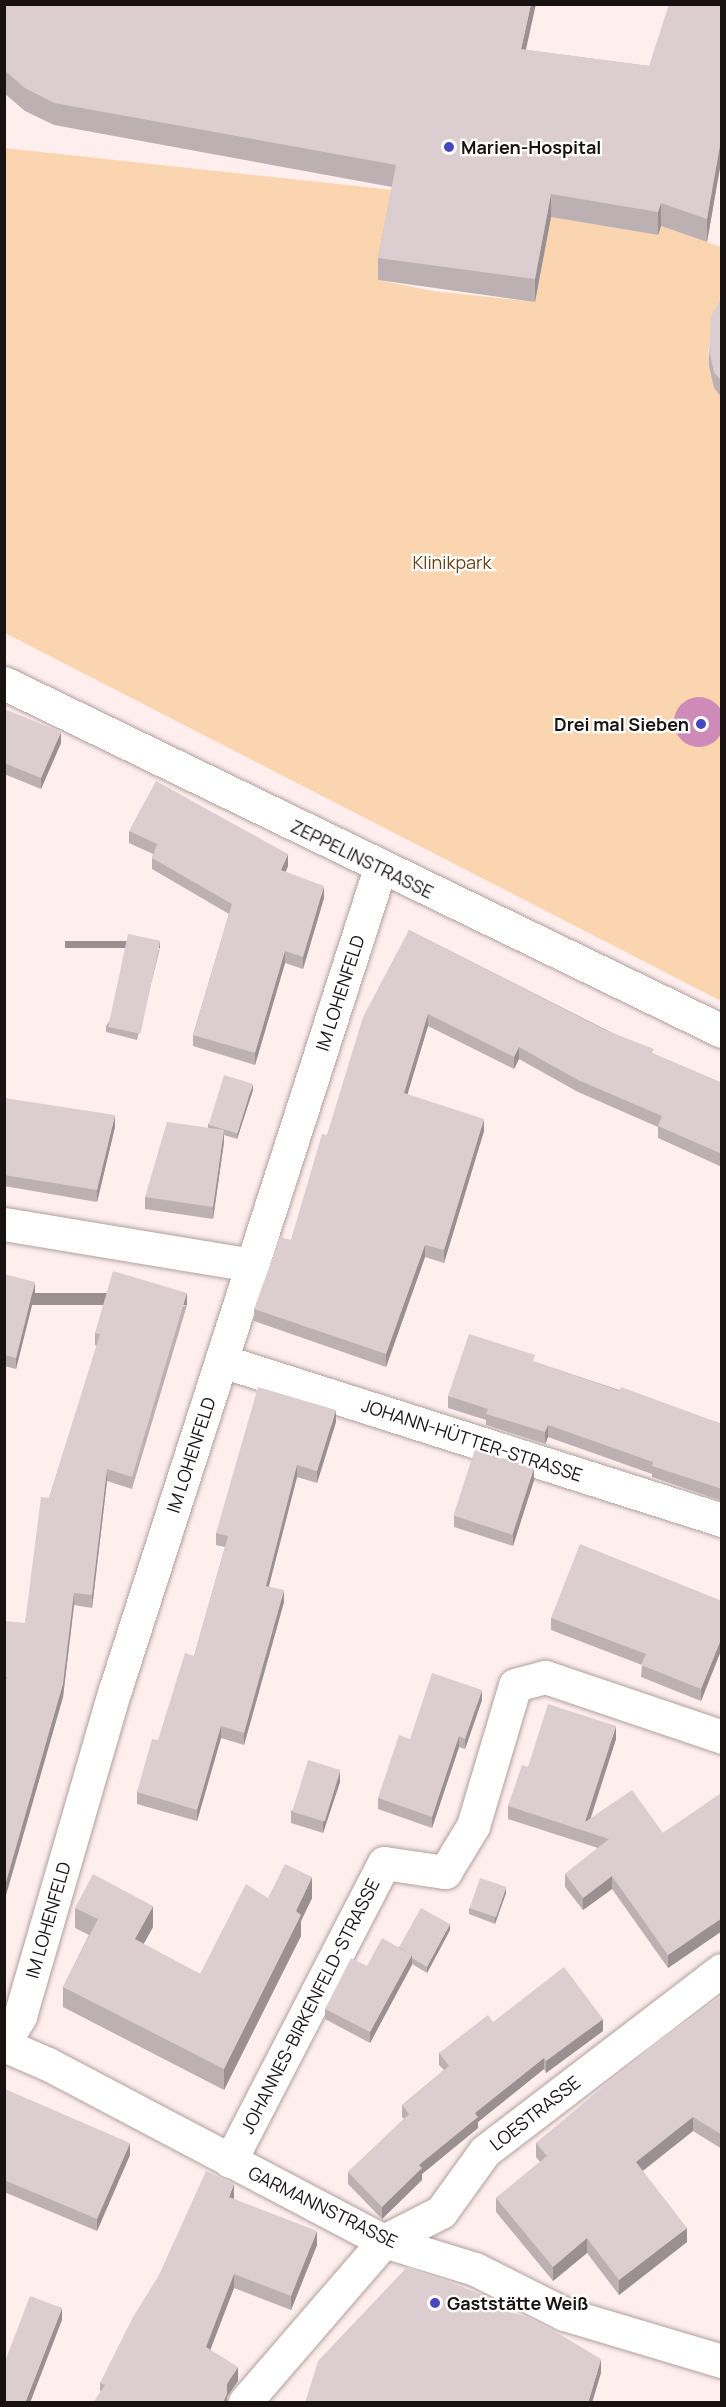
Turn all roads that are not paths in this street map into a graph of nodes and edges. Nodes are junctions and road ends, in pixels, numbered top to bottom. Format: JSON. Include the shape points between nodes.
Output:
{"nodes":[{"id":1,"x":4,"y":683,"type":"edge"},
{"id":2,"x":380,"y":868,"type":"junction"},
{"id":3,"x":722,"y":1031,"type":"edge"},
{"id":4,"x":4,"y":1224,"type":"edge"},
{"id":5,"x":253,"y":1265,"type":"junction"},
{"id":6,"x":222,"y":1361,"type":"junction"},
{"id":7,"x":722,"y":1520,"type":"edge"},
{"id":8,"x":722,"y":1737,"type":"edge"},
{"id":9,"x":722,"y":1970,"type":"edge"},
{"id":10,"x":4,"y":2043,"type":"edge"},
{"id":11,"x":230,"y":2161,"type":"junction"},
{"id":12,"x":384,"y":2241,"type":"junction"},
{"id":13,"x":722,"y":2361,"type":"edge"},
{"id":14,"x":245,"y":2403,"type":"edge"}],
"edges":[{"from":1,"to":2,"type":"street","name":"ZEPPELINSTRASSE"},
{"from":2,"to":3,"type":"street","name":"ZEPPELINSTRASSE"},
{"from":2,"to":5,"type":"street","name":"IM LOHENFELD"},
{"from":4,"to":5,"type":"street"},
{"from":5,"to":6,"type":"street","name":"IM LOHENFELD"},
{"from":6,"to":7,"type":"street","name":"JOHANN-HÜTTER-STRASSE"},
{"from":6,"to":10,"type":"street","name":"IM LOHENFELD","via":[[115,1690],[21,2016]]},
{"from":8,"to":11,"type":"street","name":"JOHANNES-BIRKENFELD-STRASSE","via":[[545,1677],[515,1685],[473,1826],[445,1872],[384,1863]]},
{"from":9,"to":12,"type":"street","name":"LOESTRASSE","via":[[485,2151],[441,2212]]},
{"from":10,"to":11,"type":"street","name":"GARMANNSTRASSE"},
{"from":11,"to":12,"type":"street","name":"GARMANNSTRASSE"},
{"from":12,"to":13,"type":"street","name":"GARMANNSTRASSE","via":[[475,2269],[564,2314]]},
{"from":12,"to":14,"type":"street","name":"LOESTRASSE"}]}
